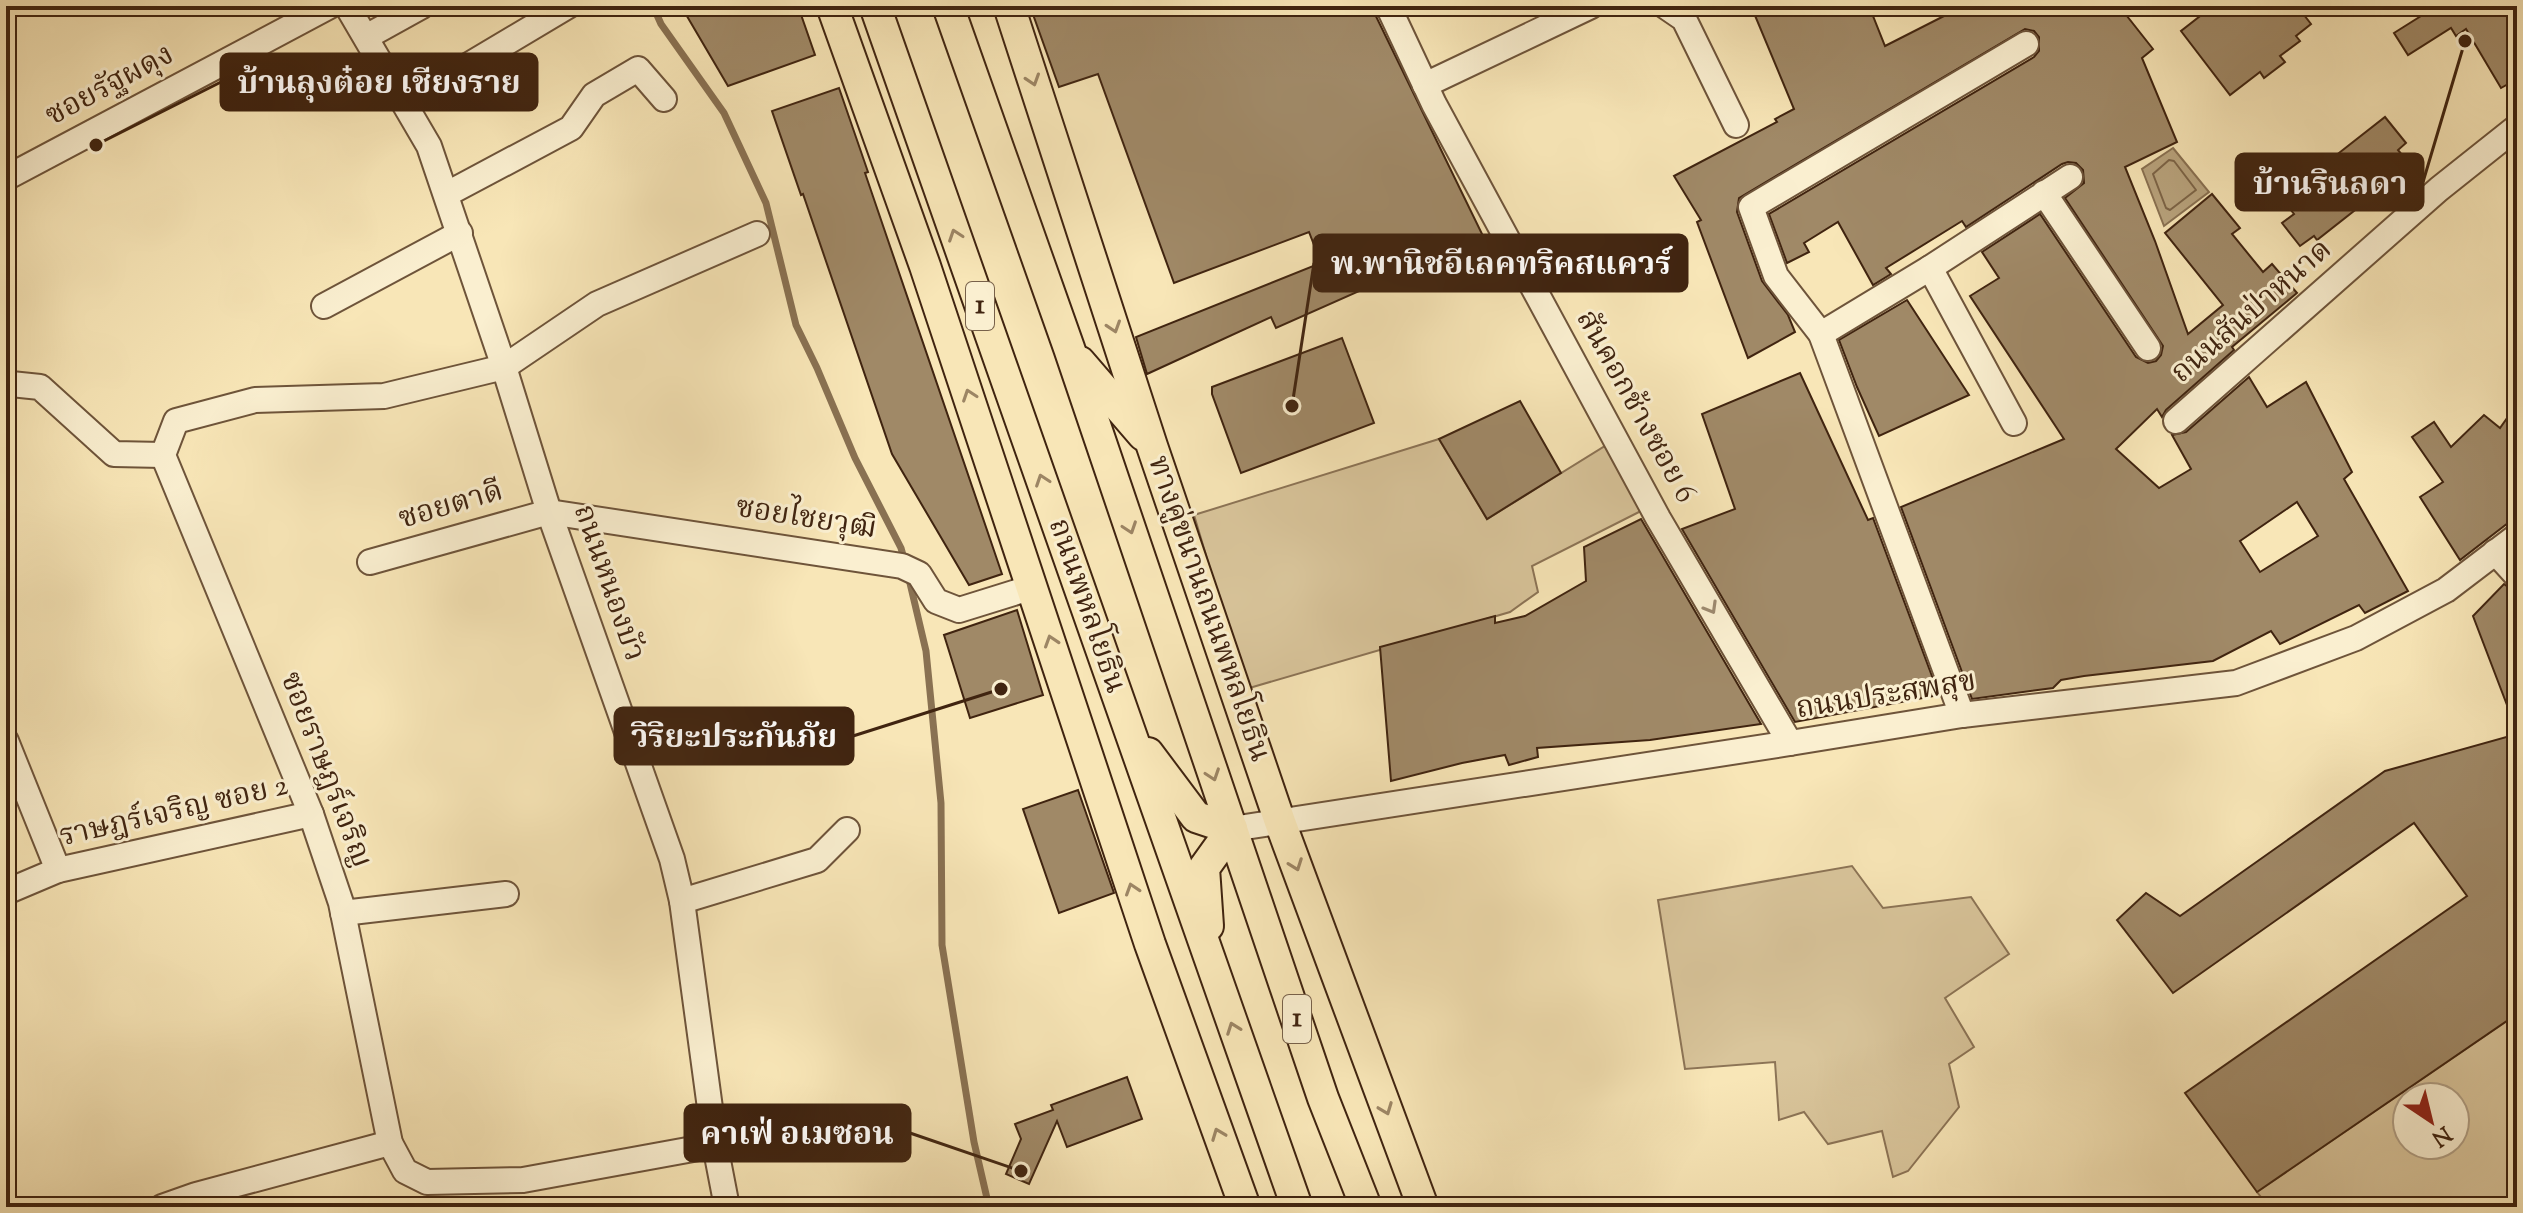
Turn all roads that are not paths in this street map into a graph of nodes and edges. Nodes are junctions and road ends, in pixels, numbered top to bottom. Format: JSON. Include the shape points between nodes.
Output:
{"nodes":[{"id":1,"x":330,"y":6,"type":"edge"},
{"id":2,"x":347,"y":6,"type":"edge"},
{"id":3,"x":422,"y":6,"type":"edge"},
{"id":4,"x":568,"y":6,"type":"edge"},
{"id":5,"x":832,"y":6,"type":"edge"},
{"id":6,"x":875,"y":6,"type":"edge"},
{"id":7,"x":948,"y":6,"type":"edge"},
{"id":8,"x":1009,"y":6,"type":"edge"},
{"id":9,"x":1388,"y":6,"type":"edge"},
{"id":10,"x":1591,"y":6,"type":"edge"},
{"id":11,"x":1665,"y":6,"type":"edge"},
{"id":12,"x":366,"y":37,"type":"junction"},
{"id":13,"x":2026,"y":44,"type":"dead end"},
{"id":14,"x":1425,"y":85,"type":"junction"},
{"id":15,"x":664,"y":99,"type":"dead end"},
{"id":16,"x":405,"y":103,"type":"junction"},
{"id":17,"x":1736,"y":125,"type":"dead end"},
{"id":18,"x":2517,"y":127,"type":"edge"},
{"id":19,"x":2070,"y":177,"type":"dead end"},
{"id":20,"x":6,"y":178,"type":"edge"},
{"id":21,"x":2044,"y":193,"type":"junction"},
{"id":22,"x":447,"y":194,"type":"junction"},
{"id":23,"x":460,"y":233,"type":"junction"},
{"id":24,"x":757,"y":234,"type":"dead end"},
{"id":25,"x":1930,"y":268,"type":"junction"},
{"id":26,"x":324,"y":306,"type":"dead end"},
{"id":27,"x":1821,"y":334,"type":"junction"},
{"id":28,"x":1069,"y":348,"type":"junction"},
{"id":29,"x":2148,"y":348,"type":"dead end"},
{"id":30,"x":504,"y":367,"type":"junction"},
{"id":31,"x":6,"y":387,"type":"edge"},
{"id":32,"x":2176,"y":421,"type":"dead end"},
{"id":33,"x":2014,"y":423,"type":"dead end"},
{"id":34,"x":1152,"y":446,"type":"junction"},
{"id":35,"x":163,"y":455,"type":"junction"},
{"id":36,"x":549,"y":512,"type":"junction"},
{"id":37,"x":1012,"y":524,"type":"junction"},
{"id":38,"x":2517,"y":536,"type":"edge"},
{"id":39,"x":2495,"y":552,"type":"junction"},
{"id":40,"x":370,"y":562,"type":"dead end"},
{"id":41,"x":2517,"y":576,"type":"edge"},
{"id":42,"x":1033,"y":587,"type":"junction"},
{"id":43,"x":1086,"y":606,"type":"junction"},
{"id":44,"x":1962,"y":715,"type":"junction"},
{"id":45,"x":1129,"y":729,"type":"junction"},
{"id":46,"x":6,"y":741,"type":"edge"},
{"id":47,"x":1790,"y":743,"type":"junction"},
{"id":48,"x":311,"y":814,"type":"junction"},
{"id":49,"x":1280,"y":822,"type":"junction"},
{"id":50,"x":1232,"y":829,"type":"junction"},
{"id":51,"x":847,"y":830,"type":"dead end"},
{"id":52,"x":58,"y":870,"type":"junction"},
{"id":53,"x":6,"y":892,"type":"edge"},
{"id":54,"x":506,"y":894,"type":"dead end"},
{"id":55,"x":682,"y":901,"type":"junction"},
{"id":56,"x":343,"y":913,"type":"junction"},
{"id":57,"x":1210,"y":966,"type":"junction"},
{"id":58,"x":390,"y":1143,"type":"junction"},
{"id":59,"x":715,"y":1145,"type":"junction"},
{"id":60,"x":162,"y":1207,"type":"edge"},
{"id":61,"x":727,"y":1207,"type":"edge"},
{"id":62,"x":1245,"y":1207,"type":"edge"},
{"id":63,"x":1297,"y":1207,"type":"edge"},
{"id":64,"x":1366,"y":1207,"type":"edge"},
{"id":65,"x":1423,"y":1207,"type":"edge"}],
"edges":[{"from":1,"to":20,"type":"street","name":"ซอยรัฐผดุง"},
{"from":2,"to":12,"type":"street","name":"ถนนหนองบัว"},
{"from":3,"to":12,"type":"street"},
{"from":4,"to":16,"type":"street"},
{"from":37,"to":5,"type":"main road","number":"1","one_way":true},
{"from":43,"to":6,"type":"main road","name":"ถนนพหลโยธิน","number":"1","one_way":true},
{"from":7,"to":28,"type":"main road","number":"1"},
{"from":8,"to":34,"type":"main road","name":"ทางคู่ขนานถนนพหลโยธิน","number":"1","one_way":true},
{"from":9,"to":14,"type":"street","name":"สันคอกช้างซอย 6"},
{"from":10,"to":14,"type":"street"},
{"from":11,"to":17,"type":"street","via":[[1684,19]]},
{"from":12,"to":16,"type":"street","name":"ถนนหนองบัว"},
{"from":13,"to":27,"type":"street","via":[[1751,207],[1776,276]]},
{"from":14,"to":47,"type":"street","name":"สันคอกช้างซอย 6","one_way":true,"via":[[1672,541]]},
{"from":15,"to":22,"type":"street","via":[[638,69],[594,95],[571,128]]},
{"from":16,"to":22,"type":"street","name":"ถนนหนองบัว"},
{"from":18,"to":32,"type":"street","name":"ถนนสันป่าหนาด"},
{"from":19,"to":21,"type":"street"},
{"from":21,"to":25,"type":"street"},
{"from":21,"to":29,"type":"street"},
{"from":22,"to":23,"type":"street","name":"ถนนหนองบัว"},
{"from":23,"to":26,"type":"street"},
{"from":23,"to":30,"type":"street","name":"ถนนหนองบัว"},
{"from":24,"to":30,"type":"street","via":[[597,304]]},
{"from":25,"to":27,"type":"street"},
{"from":25,"to":33,"type":"street"},
{"from":27,"to":44,"type":"street"},
{"from":28,"to":34,"type":"main road"},
{"from":28,"to":50,"type":"main road","number":"1","one_way":true},
{"from":30,"to":35,"type":"street","via":[[384,396],[255,400],[176,421]]},
{"from":30,"to":36,"type":"street","name":"ถนนหนองบัว"},
{"from":31,"to":35,"type":"street","via":[[40,387],[114,454]]},
{"from":34,"to":49,"type":"main road","name":"ทางคู่ขนานถนนพหลโยธิน","number":"1"},
{"from":35,"to":48,"type":"street","name":"ซอยราษฎร์เจริญ"},
{"from":36,"to":40,"type":"street","name":"ซอยตาดี"},
{"from":36,"to":42,"type":"street","name":"ซอยไชยวุฒิ","via":[[902,566],[919,574],[936,601],[959,610]]},
{"from":36,"to":55,"type":"street","name":"ถนนหนองบัว","via":[[672,859]]},
{"from":37,"to":42,"type":"main road","number":"1"},
{"from":37,"to":43,"type":"main road"},
{"from":38,"to":39,"type":"street","name":"ถนนประสพสุข"},
{"from":39,"to":41,"type":"street"},
{"from":39,"to":44,"type":"street","name":"ถนนประสพสุข","via":[[2446,590],[2356,638],[2236,683]]},
{"from":62,"to":42,"type":"main road","number":"1","one_way":true,"via":[[1150,944]]},
{"from":43,"to":45,"type":"main road","name":"ถนนพหลโยธิน","number":"1"},
{"from":44,"to":47,"type":"street","name":"ถนนประสพสุข"},
{"from":45,"to":50,"type":"main road","via":[[1196,817]]},
{"from":45,"to":57,"type":"main road","name":"ถนนพหลโยธิน","number":"1"},
{"from":46,"to":52,"type":"street"},
{"from":47,"to":49,"type":"street","name":"ถนนประสพสุข"},
{"from":48,"to":52,"type":"street","name":"ราษฎร์เจริญ ซอย 2"},
{"from":48,"to":56,"type":"street","name":"ซอยราษฎร์เจริญ"},
{"from":49,"to":50,"type":"street","name":"ถนนประสพสุข"},
{"from":49,"to":65,"type":"main road","name":"ทางคู่ขนานถนนพหลโยธิน","number":"1","one_way":true},
{"from":50,"to":57,"type":"main road","via":[[1204,868]]},
{"from":50,"to":64,"type":"main road","number":"1","via":[[1323,1098]]},
{"from":51,"to":55,"type":"street","via":[[817,860]]},
{"from":52,"to":53,"type":"street","name":"ราษฎร์เจริญ ซอย 2"},
{"from":54,"to":56,"type":"street"},
{"from":55,"to":59,"type":"street","name":"ถนนหนองบัว"},
{"from":56,"to":58,"type":"street","name":"ซอยราษฎร์เจริญ"},
{"from":63,"to":57,"type":"main road","name":"ถนนพหลโยธิน","number":"1","one_way":true},
{"from":58,"to":59,"type":"street","name":"ซอยราษฎร์เจริญ","via":[[405,1171],[427,1182],[523,1180]]},
{"from":58,"to":60,"type":"street"},
{"from":59,"to":61,"type":"street","name":"ถนนหนองบัว"}]}
